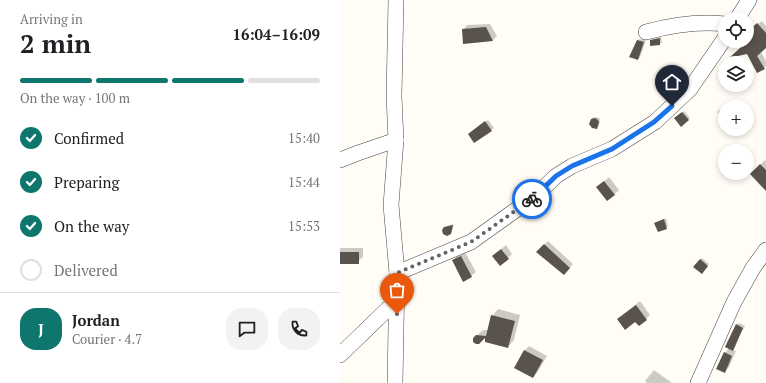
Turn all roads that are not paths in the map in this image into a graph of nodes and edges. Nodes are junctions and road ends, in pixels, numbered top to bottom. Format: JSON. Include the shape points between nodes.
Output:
{"nodes":[{"id":1,"x":396,"y":0,"type":"edge"},
{"id":2,"x":749,"y":0,"type":"edge"},
{"id":3,"x":741,"y":12,"type":"edge"},
{"id":4,"x":718,"y":23,"type":"edge"},
{"id":5,"x":646,"y":32,"type":"dead end"},
{"id":6,"x":718,"y":48,"type":"edge"},
{"id":7,"x":396,"y":140,"type":"junction"},
{"id":8,"x":340,"y":160,"type":"edge"},
{"id":9,"x":766,"y":250,"type":"edge"},
{"id":10,"x":397,"y":273,"type":"junction"},
{"id":11,"x":397,"y":300,"type":"junction"},
{"id":12,"x":340,"y":355,"type":"edge"},
{"id":13,"x":395,"y":383,"type":"edge"},
{"id":14,"x":698,"y":383,"type":"edge"}],
"edges":[{"from":1,"to":7,"type":"street"},
{"from":2,"to":3,"type":"street"},
{"from":4,"to":5,"type":"street","via":[[682,24]]},
{"from":6,"to":10,"type":"street","via":[[690,89],[654,122],[612,149],[572,166],[556,176],[534,197],[471,242]]},
{"from":7,"to":8,"type":"street"},
{"from":7,"to":10,"type":"street","via":[[391,205]]},
{"from":9,"to":14,"type":"street","via":[[734,302]]},
{"from":10,"to":11,"type":"street"},
{"from":11,"to":12,"type":"street"},
{"from":11,"to":13,"type":"street"}]}
